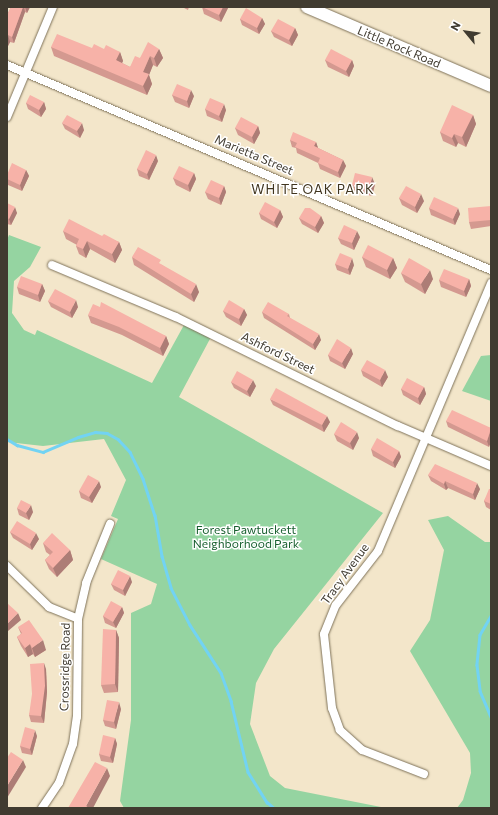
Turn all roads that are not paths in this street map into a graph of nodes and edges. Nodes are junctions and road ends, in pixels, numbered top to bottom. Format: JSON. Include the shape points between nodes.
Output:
{"nodes":[{"id":1,"x":53,"y":7,"type":"edge"},
{"id":2,"x":307,"y":7,"type":"edge"},
{"id":3,"x":7,"y":65,"type":"edge"},
{"id":4,"x":25,"y":73,"type":"junction"},
{"id":5,"x":491,"y":86,"type":"edge"},
{"id":6,"x":7,"y":117,"type":"edge"},
{"id":7,"x":52,"y":265,"type":"dead end"},
{"id":8,"x":491,"y":270,"type":"edge"},
{"id":9,"x":491,"y":283,"type":"edge"},
{"id":10,"x":426,"y":438,"type":"junction"},
{"id":11,"x":491,"y":466,"type":"edge"},
{"id":12,"x":110,"y":524,"type":"dead end"},
{"id":13,"x":7,"y":566,"type":"edge"},
{"id":14,"x":78,"y":619,"type":"junction"},
{"id":15,"x":424,"y":774,"type":"dead end"},
{"id":16,"x":42,"y":808,"type":"edge"}],
"edges":[{"from":1,"to":4,"type":"street"},
{"from":2,"to":5,"type":"main road","name":"Little Rock Road"},
{"from":3,"to":4,"type":"street","name":"Marietta Street"},
{"from":4,"to":6,"type":"street"},
{"from":4,"to":8,"type":"street","name":"Marietta Street"},
{"from":7,"to":10,"type":"street","name":"Ashford Street","via":[[176,317]]},
{"from":9,"to":10,"type":"street","name":"Tracy Avenue"},
{"from":10,"to":11,"type":"street","name":"Ashford Street"},
{"from":10,"to":15,"type":"street","name":"Tracy Avenue","via":[[378,551],[331,612],[324,640],[332,708],[340,730],[362,750]]},
{"from":12,"to":14,"type":"street","name":"Crossridge Road","via":[[86,583]]},
{"from":13,"to":14,"type":"street","via":[[49,607]]},
{"from":14,"to":16,"type":"street","name":"Crossridge Road","via":[[75,733],[65,769]]}]}
